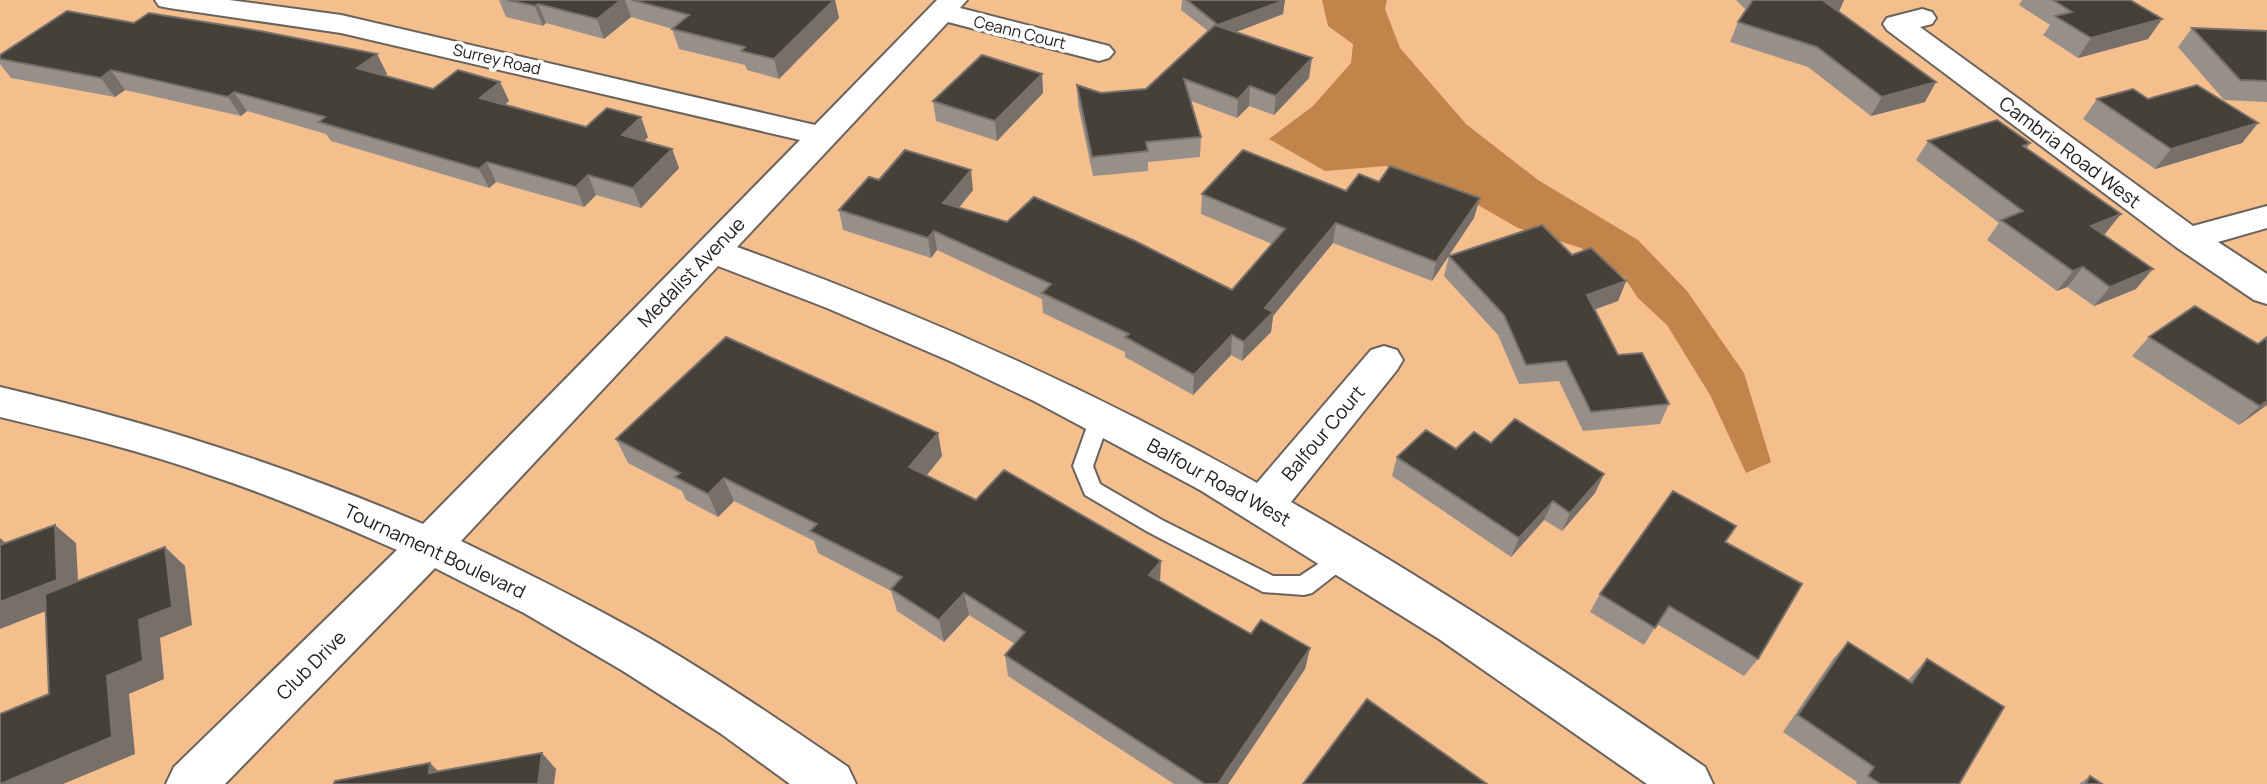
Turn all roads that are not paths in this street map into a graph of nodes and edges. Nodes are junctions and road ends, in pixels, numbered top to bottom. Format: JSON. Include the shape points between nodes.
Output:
{"nodes":[{"id":1,"x":169,"y":0,"type":"edge"},
{"id":2,"x":947,"y":6,"type":"edge"},
{"id":3,"x":1923,"y":18,"type":"dead end"},
{"id":4,"x":1099,"y":52,"type":"dead end"},
{"id":5,"x":822,"y":136,"type":"junction"},
{"id":6,"x":2267,"y":217,"type":"edge"},
{"id":7,"x":2188,"y":239,"type":"junction"},
{"id":8,"x":712,"y":251,"type":"junction"},
{"id":9,"x":2267,"y":291,"type":"edge"},
{"id":10,"x":1384,"y":360,"type":"dead end"},
{"id":11,"x":0,"y":402,"type":"edge"},
{"id":12,"x":1100,"y":418,"type":"junction"},
{"id":13,"x":1263,"y":506,"type":"junction"},
{"id":14,"x":430,"y":545,"type":"junction"},
{"id":15,"x":1345,"y":555,"type":"junction"},
{"id":16,"x":191,"y":784,"type":"edge"},
{"id":17,"x":831,"y":784,"type":"edge"},
{"id":18,"x":1688,"y":784,"type":"edge"}],
"edges":[{"from":1,"to":5,"type":"street","name":"Surrey Road","via":[[341,24]]},
{"from":2,"to":4,"type":"street","name":"Ceann Court"},
{"from":2,"to":5,"type":"street","name":"Medalist Avenue"},
{"from":3,"to":7,"type":"street","name":"Cambria Road West","via":[[1897,24]]},
{"from":5,"to":8,"type":"street","name":"Medalist Avenue"},
{"from":6,"to":7,"type":"street"},
{"from":7,"to":9,"type":"street","name":"Cambria Road West"},
{"from":8,"to":12,"type":"street","name":"Balfour Road West","via":[[914,329]]},
{"from":8,"to":14,"type":"street","name":"Medalist Avenue"},
{"from":10,"to":13,"type":"street","name":"Balfour Court"},
{"from":11,"to":14,"type":"street","name":"Tournament Boulevard","via":[[146,439],[275,481]]},
{"from":12,"to":13,"type":"street","name":"Balfour Road West"},
{"from":12,"to":15,"type":"lane","via":[[1083,466],[1093,489],[1155,526],[1271,585],[1304,586]]},
{"from":13,"to":15,"type":"street","name":"Balfour Road West"},
{"from":14,"to":16,"type":"street","name":"Club Drive"},
{"from":14,"to":17,"type":"street","name":"Tournament Boulevard","via":[[626,648],[765,736]]},
{"from":15,"to":18,"type":"street","name":"Balfour Road West","via":[[1572,701]]}]}
